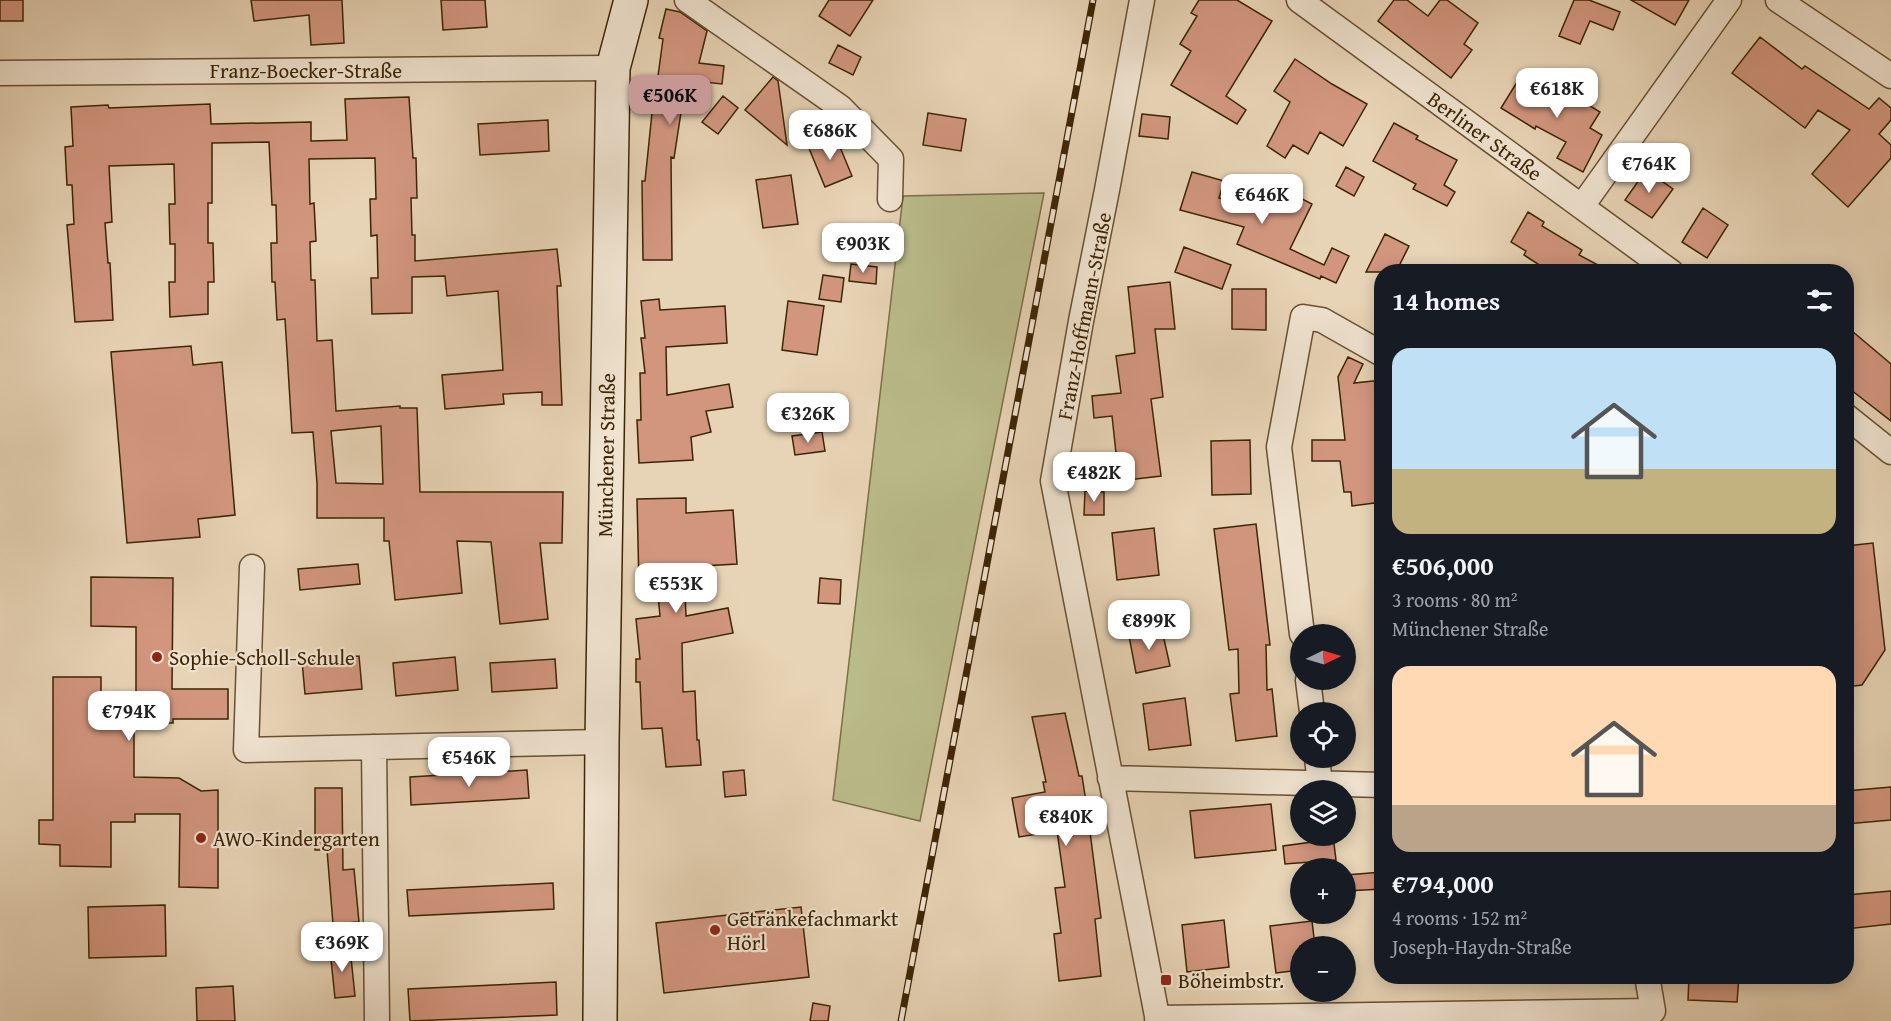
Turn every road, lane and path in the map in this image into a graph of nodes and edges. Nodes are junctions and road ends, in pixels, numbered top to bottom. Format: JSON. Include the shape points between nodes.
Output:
{"nodes":[{"id":1,"x":631,"y":0,"type":"edge"},
{"id":2,"x":687,"y":0,"type":"edge"},
{"id":3,"x":1142,"y":0,"type":"edge"},
{"id":4,"x":1299,"y":0,"type":"edge"},
{"id":5,"x":1730,"y":0,"type":"edge"},
{"id":6,"x":1778,"y":0,"type":"edge"},
{"id":7,"x":613,"y":68,"type":"junction"},
{"id":8,"x":0,"y":73,"type":"edge"},
{"id":9,"x":1891,"y":76,"type":"edge"},
{"id":10,"x":890,"y":199,"type":"dead end"},
{"id":11,"x":1582,"y":206,"type":"junction"},
{"id":12,"x":1661,"y":264,"type":"edge"},
{"id":13,"x":1374,"y":349,"type":"edge"},
{"id":14,"x":1854,"y":422,"type":"edge"},
{"id":15,"x":1891,"y":452,"type":"edge"},
{"id":16,"x":252,"y":567,"type":"dead end"},
{"id":17,"x":1301,"y":624,"type":"edge"},
{"id":18,"x":602,"y":742,"type":"junction"},
{"id":19,"x":374,"y":747,"type":"junction"},
{"id":20,"x":1110,"y":778,"type":"junction"},
{"id":21,"x":1290,"y":782,"type":"edge"},
{"id":22,"x":1356,"y":784,"type":"edge"},
{"id":23,"x":1374,"y":785,"type":"edge"},
{"id":24,"x":1648,"y":984,"type":"edge"},
{"id":25,"x":1158,"y":1019,"type":"edge"},
{"id":26,"x":377,"y":1021,"type":"edge"},
{"id":27,"x":600,"y":1021,"type":"edge"}],
"edges":[{"from":1,"to":7,"type":"main road","name":"Münchener Straße"},
{"from":2,"to":10,"type":"street","via":[[840,107],[891,159]]},
{"from":3,"to":20,"type":"street","name":"Franz-Hoffmann-Straße","via":[[1053,481]]},
{"from":4,"to":11,"type":"street","name":"Berliner Straße"},
{"from":5,"to":11,"type":"street"},
{"from":6,"to":9,"type":"street"},
{"from":7,"to":8,"type":"street","name":"Franz-Boecker-Straße"},
{"from":7,"to":18,"type":"main road","name":"Münchener Straße"},
{"from":11,"to":12,"type":"street","name":"Berliner Straße"},
{"from":13,"to":17,"type":"street","via":[[1322,320],[1303,317],[1279,447]]},
{"from":14,"to":15,"type":"street"},
{"from":16,"to":19,"type":"street","via":[[246,750]]},
{"from":18,"to":19,"type":"street"},
{"from":18,"to":27,"type":"main road","name":"Münchener Straße"},
{"from":19,"to":26,"type":"street"},
{"from":20,"to":21,"type":"street"},
{"from":20,"to":25,"type":"street","name":"Franz-Hoffmann-Straße"},
{"from":22,"to":23,"type":"street"},
{"from":24,"to":25,"type":"street","via":[[1653,1011]]}]}
